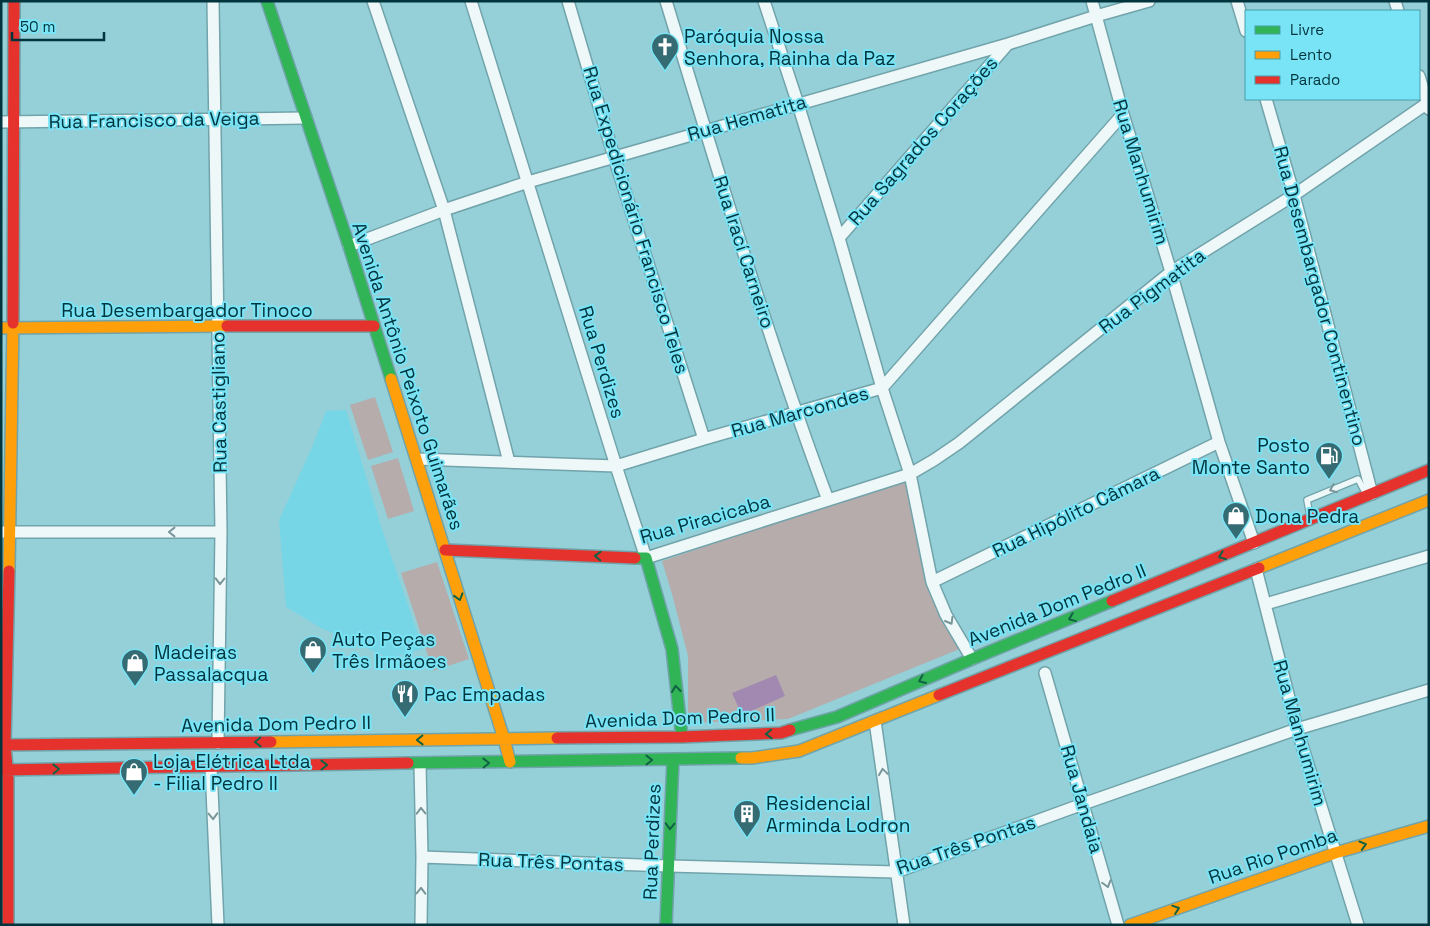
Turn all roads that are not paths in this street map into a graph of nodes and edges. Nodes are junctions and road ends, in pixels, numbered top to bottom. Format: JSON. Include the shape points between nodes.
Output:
{"nodes":[{"id":1,"x":14,"y":1,"type":"edge"},
{"id":2,"x":213,"y":1,"type":"edge"},
{"id":3,"x":267,"y":1,"type":"edge"},
{"id":4,"x":373,"y":1,"type":"edge"},
{"id":5,"x":471,"y":1,"type":"edge"},
{"id":6,"x":568,"y":1,"type":"edge"},
{"id":7,"x":666,"y":1,"type":"edge"},
{"id":8,"x":764,"y":1,"type":"edge"},
{"id":9,"x":1092,"y":1,"type":"edge"},
{"id":10,"x":1149,"y":1,"type":"edge"},
{"id":11,"x":1237,"y":1,"type":"edge"},
{"id":12,"x":1096,"y":16,"type":"junction"},
{"id":13,"x":1245,"y":28,"type":"edge"},
{"id":14,"x":1008,"y":44,"type":"junction"},
{"id":15,"x":1420,"y":79,"type":"edge"},
{"id":16,"x":1266,"y":100,"type":"edge"},
{"id":17,"x":1428,"y":103,"type":"edge"},
{"id":18,"x":798,"y":104,"type":"junction"},
{"id":19,"x":1123,"y":114,"type":"junction"},
{"id":20,"x":306,"y":118,"type":"junction"},
{"id":21,"x":215,"y":120,"type":"junction"},
{"id":22,"x":1,"y":122,"type":"edge"},
{"id":23,"x":14,"y":122,"type":"junction"},
{"id":24,"x":705,"y":130,"type":"junction"},
{"id":25,"x":614,"y":157,"type":"junction"},
{"id":26,"x":528,"y":182,"type":"junction"},
{"id":27,"x":1294,"y":195,"type":"junction"},
{"id":28,"x":444,"y":210,"type":"junction"},
{"id":29,"x":839,"y":238,"type":"junction"},
{"id":30,"x":349,"y":246,"type":"junction"},
{"id":31,"x":1171,"y":272,"type":"junction"},
{"id":32,"x":217,"y":326,"type":"junction"},
{"id":33,"x":374,"y":326,"type":"junction"},
{"id":34,"x":6,"y":328,"type":"edge"},
{"id":35,"x":882,"y":388,"type":"junction"},
{"id":36,"x":796,"y":413,"type":"junction"},
{"id":37,"x":704,"y":439,"type":"junction"},
{"id":38,"x":1220,"y":442,"type":"junction"},
{"id":39,"x":418,"y":459,"type":"junction"},
{"id":40,"x":509,"y":462,"type":"junction"},
{"id":41,"x":616,"y":466,"type":"junction"},
{"id":42,"x":1429,"y":470,"type":"edge"},
{"id":43,"x":910,"y":474,"type":"junction"},
{"id":44,"x":1370,"y":495,"type":"junction"},
{"id":45,"x":828,"y":500,"type":"junction"},
{"id":46,"x":1429,"y":500,"type":"edge"},
{"id":47,"x":1310,"y":519,"type":"junction"},
{"id":48,"x":6,"y":532,"type":"edge"},
{"id":49,"x":221,"y":532,"type":"junction"},
{"id":50,"x":1254,"y":543,"type":"junction"},
{"id":51,"x":445,"y":550,"type":"junction"},
{"id":52,"x":1429,"y":556,"type":"edge"},
{"id":53,"x":646,"y":558,"type":"junction"},
{"id":54,"x":1256,"y":569,"type":"junction"},
{"id":55,"x":932,"y":582,"type":"junction"},
{"id":56,"x":1266,"y":604,"type":"junction"},
{"id":57,"x":972,"y":659,"type":"junction"},
{"id":58,"x":1044,"y":674,"type":"dead end"},
{"id":59,"x":1429,"y":690,"type":"edge"},
{"id":60,"x":876,"y":721,"type":"junction"},
{"id":61,"x":1297,"y":729,"type":"junction"},
{"id":62,"x":682,"y":737,"type":"junction"},
{"id":63,"x":504,"y":739,"type":"junction"},
{"id":64,"x":218,"y":743,"type":"junction"},
{"id":65,"x":3,"y":745,"type":"edge"},
{"id":66,"x":673,"y":760,"type":"junction"},
{"id":67,"x":510,"y":762,"type":"junction"},
{"id":68,"x":420,"y":764,"type":"junction"},
{"id":69,"x":212,"y":767,"type":"junction"},
{"id":70,"x":4,"y":770,"type":"edge"},
{"id":71,"x":1084,"y":804,"type":"junction"},
{"id":72,"x":1429,"y":826,"type":"edge"},
{"id":73,"x":1335,"y":853,"type":"junction"},
{"id":74,"x":422,"y":857,"type":"junction"},
{"id":75,"x":669,"y":866,"type":"junction"},
{"id":76,"x":896,"y":872,"type":"junction"},
{"id":77,"x":8,"y":925,"type":"edge"},
{"id":78,"x":218,"y":925,"type":"edge"},
{"id":79,"x":421,"y":925,"type":"edge"},
{"id":80,"x":666,"y":925,"type":"edge"},
{"id":81,"x":904,"y":925,"type":"edge"},
{"id":82,"x":1118,"y":925,"type":"edge"},
{"id":83,"x":1130,"y":925,"type":"edge"},
{"id":84,"x":1358,"y":925,"type":"edge"}],
"edges":[{"from":1,"to":23,"type":"main road"},
{"from":2,"to":21,"type":"street","name":"Rua Castigliano"},
{"from":3,"to":20,"type":"main road","name":"Avenida Antônio Peixoto Guimarães"},
{"from":4,"to":28,"type":"street"},
{"from":5,"to":26,"type":"street","name":"Rua Perdizes"},
{"from":6,"to":25,"type":"street","name":"Rua Expedicionário Francisco Teles"},
{"from":7,"to":24,"type":"street","name":"Rua Irací Carneiro"},
{"from":8,"to":18,"type":"street"},
{"from":9,"to":12,"type":"street","name":"Rua Manhumirim"},
{"from":10,"to":12,"type":"street","name":"Rua Hematita"},
{"from":11,"to":13,"type":"street"},
{"from":12,"to":14,"type":"street","name":"Rua Hematita"},
{"from":12,"to":19,"type":"street","name":"Rua Manhumirim"},
{"from":14,"to":18,"type":"street","name":"Rua Hematita"},
{"from":14,"to":29,"type":"street","name":"Rua Sagrados Corações"},
{"from":15,"to":17,"type":"street"},
{"from":16,"to":27,"type":"street","name":"Rua Desembargador Continentino"},
{"from":17,"to":27,"type":"street","name":"Rua Pigmatita"},
{"from":18,"to":24,"type":"street","name":"Rua Hematita"},
{"from":18,"to":29,"type":"street"},
{"from":19,"to":31,"type":"street","name":"Rua Manhumirim"},
{"from":19,"to":35,"type":"street","name":"Rua Marcondes"},
{"from":20,"to":21,"type":"street","name":"Rua Francisco da Veiga"},
{"from":20,"to":30,"type":"main road","name":"Avenida Antônio Peixoto Guimarães"},
{"from":21,"to":23,"type":"street","name":"Rua Francisco da Veiga"},
{"from":21,"to":32,"type":"street","name":"Rua Castigliano"},
{"from":22,"to":23,"type":"street","name":"Rua Francisco da Veiga"},
{"from":23,"to":34,"type":"main road"},
{"from":24,"to":25,"type":"street","name":"Rua Hematita"},
{"from":24,"to":36,"type":"street","name":"Rua Irací Carneiro"},
{"from":25,"to":26,"type":"street","name":"Rua Hematita"},
{"from":25,"to":37,"type":"street","name":"Rua Expedicionário Francisco Teles"},
{"from":26,"to":28,"type":"street","name":"Rua Hematita"},
{"from":26,"to":41,"type":"street","name":"Rua Perdizes"},
{"from":27,"to":31,"type":"street","name":"Rua Pigmatita"},
{"from":27,"to":44,"type":"street","name":"Rua Desembargador Continentino"},
{"from":28,"to":30,"type":"street","name":"Rua Hematita"},
{"from":28,"to":40,"type":"street"},
{"from":29,"to":35,"type":"street"},
{"from":30,"to":33,"type":"main road","name":"Avenida Antônio Peixoto Guimarães"},
{"from":31,"to":38,"type":"street","name":"Rua Manhumirim"},
{"from":31,"to":43,"type":"street","name":"Rua Pigmatita","via":[[959,443]]},
{"from":32,"to":33,"type":"main road","name":"Rua Desembargador Tinoco"},
{"from":32,"to":34,"type":"main road","name":"Rua Desembargador Tinoco"},
{"from":32,"to":49,"type":"street","name":"Rua Castigliano"},
{"from":33,"to":39,"type":"main road","name":"Avenida Antônio Peixoto Guimarães"},
{"from":34,"to":48,"type":"main road"},
{"from":35,"to":36,"type":"street","name":"Rua Marcondes"},
{"from":35,"to":43,"type":"street"},
{"from":36,"to":37,"type":"street","name":"Rua Marcondes"},
{"from":36,"to":45,"type":"street","name":"Rua Irací Carneiro"},
{"from":37,"to":41,"type":"street","name":"Rua Marcondes"},
{"from":38,"to":50,"type":"street","name":"Rua Manhumirim"},
{"from":38,"to":55,"type":"street","name":"Rua Hipólito Câmara"},
{"from":39,"to":40,"type":"street","name":"Rua Marcondes"},
{"from":39,"to":51,"type":"main road","name":"Avenida Antônio Peixoto Guimarães"},
{"from":40,"to":41,"type":"street","name":"Rua Marcondes"},
{"from":41,"to":53,"type":"street","name":"Rua Perdizes"},
{"from":42,"to":44,"type":"main road","name":"Avenida Dom Pedro II"},
{"from":43,"to":45,"type":"street","name":"Rua Piracicaba"},
{"from":43,"to":55,"type":"street"},
{"from":44,"to":47,"type":"main road","name":"Avenida Dom Pedro II"},
{"from":44,"to":47,"type":"lane","one_way":true,"via":[[1358,479],[1307,500]]},
{"from":45,"to":53,"type":"street","name":"Rua Piracicaba"},
{"from":46,"to":54,"type":"main road"},
{"from":47,"to":50,"type":"main road","name":"Avenida Dom Pedro II"},
{"from":49,"to":48,"type":"street","one_way":true},
{"from":48,"to":65,"type":"main road"},
{"from":49,"to":64,"type":"street","name":"Rua Castigliano","one_way":true},
{"from":50,"to":57,"type":"main road","name":"Avenida Dom Pedro II","one_way":true},
{"from":53,"to":51,"type":"main road","name":"Rua Piracicaba","one_way":true},
{"from":51,"to":63,"type":"main road","name":"Avenida Antônio Peixoto Guimarães","one_way":true},
{"from":52,"to":56,"type":"street"},
{"from":62,"to":53,"type":"main road","name":"Rua Perdizes","one_way":true,"via":[[672,649]]},
{"from":54,"to":56,"type":"street","name":"Rua Manhumirim"},
{"from":54,"to":60,"type":"main road"},
{"from":55,"to":57,"type":"street","one_way":true,"via":[[946,615]]},
{"from":56,"to":61,"type":"street","name":"Rua Manhumirim"},
{"from":57,"to":62,"type":"main road","name":"Avenida Dom Pedro II","one_way":true,"via":[[837,717],[781,733]]},
{"from":58,"to":71,"type":"street","name":"Rua Jandaia"},
{"from":59,"to":61,"type":"street","name":"Rua Três Pontas"},
{"from":60,"to":66,"type":"main road","via":[[800,751],[752,758]]},
{"from":76,"to":60,"type":"street","one_way":true},
{"from":61,"to":71,"type":"street","name":"Rua Três Pontas"},
{"from":61,"to":73,"type":"street","name":"Rua Manhumirim"},
{"from":62,"to":63,"type":"main road","name":"Avenida Dom Pedro II"},
{"from":63,"to":64,"type":"main road","name":"Avenida Dom Pedro II","one_way":true},
{"from":63,"to":67,"type":"main road","name":"Avenida Antônio Peixoto Guimarães"},
{"from":64,"to":65,"type":"main road","name":"Avenida Dom Pedro II"},
{"from":65,"to":70,"type":"main road"},
{"from":67,"to":66,"type":"main road","one_way":true},
{"from":66,"to":75,"type":"main road","name":"Rua Perdizes","one_way":true},
{"from":68,"to":67,"type":"main road","one_way":true},
{"from":69,"to":68,"type":"main road","one_way":true},
{"from":74,"to":68,"type":"street","one_way":true},
{"from":70,"to":69,"type":"main road","one_way":true},
{"from":69,"to":78,"type":"street","one_way":true},
{"from":70,"to":77,"type":"main road"},
{"from":71,"to":76,"type":"street","name":"Rua Três Pontas"},
{"from":71,"to":82,"type":"street","name":"Rua Jandaia","one_way":true},
{"from":73,"to":72,"type":"main road","name":"Rua Rio Pomba","one_way":true},
{"from":83,"to":73,"type":"main road","name":"Rua Rio Pomba","one_way":true},
{"from":73,"to":84,"type":"street","name":"Rua Manhumirim"},
{"from":74,"to":75,"type":"street","name":"Rua Três Pontas"},
{"from":79,"to":74,"type":"street","one_way":true},
{"from":75,"to":76,"type":"street","name":"Rua Três Pontas"},
{"from":75,"to":80,"type":"main road","name":"Rua Perdizes"},
{"from":76,"to":81,"type":"street"}]}
